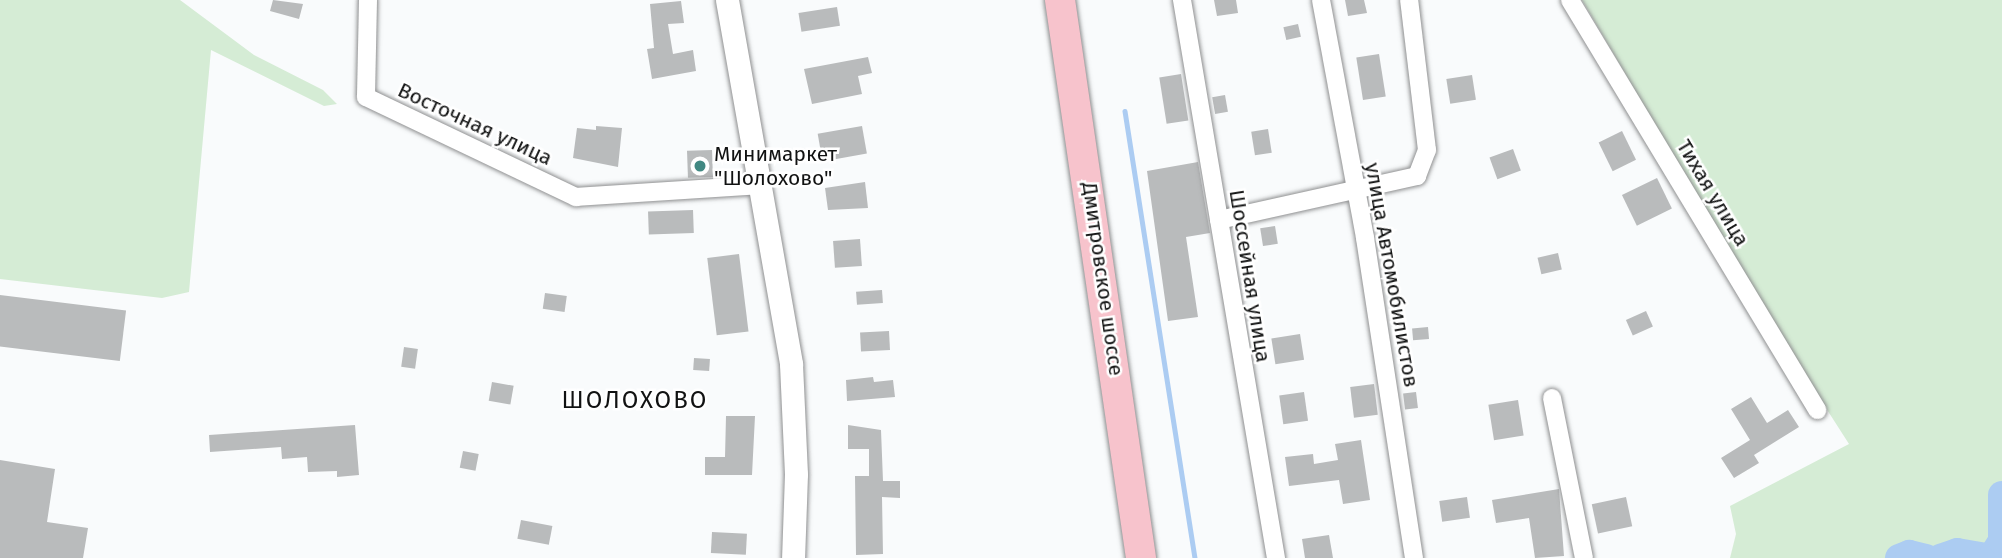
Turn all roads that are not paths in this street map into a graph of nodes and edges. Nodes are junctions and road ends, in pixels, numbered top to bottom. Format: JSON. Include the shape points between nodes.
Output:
{"nodes":[{"id":1,"x":368,"y":0,"type":"edge"},
{"id":2,"x":727,"y":0,"type":"edge"},
{"id":3,"x":1042,"y":0,"type":"edge"},
{"id":4,"x":1060,"y":0,"type":"edge"},
{"id":5,"x":1182,"y":0,"type":"edge"},
{"id":6,"x":1321,"y":0,"type":"edge"},
{"id":7,"x":1409,"y":0,"type":"edge"},
{"id":8,"x":1570,"y":0,"type":"edge"},
{"id":9,"x":761,"y":185,"type":"junction"},
{"id":10,"x":1355,"y":190,"type":"junction"},
{"id":11,"x":1219,"y":220,"type":"junction"},
{"id":12,"x":1552,"y":398,"type":"dead end"},
{"id":13,"x":1817,"y":410,"type":"dead end"},
{"id":14,"x":793,"y":558,"type":"edge"},
{"id":15,"x":1122,"y":558,"type":"edge"},
{"id":16,"x":1141,"y":558,"type":"edge"},
{"id":17,"x":1276,"y":558,"type":"edge"},
{"id":18,"x":1414,"y":558,"type":"edge"},
{"id":19,"x":1584,"y":558,"type":"edge"}],
"edges":[{"from":1,"to":9,"type":"street","name":"Восточная улица","via":[[366,97],[576,197]]},
{"from":2,"to":9,"type":"street"},
{"from":3,"to":15,"type":"highway","name":"Дмитровское шоссе"},
{"from":4,"to":16,"type":"highway","name":"Дмитровское шоссе"},
{"from":5,"to":11,"type":"street","name":"Шоссейная улица"},
{"from":6,"to":10,"type":"street","name":"улица Автомобилистов"},
{"from":7,"to":10,"type":"street","via":[[1427,150],[1424,165],[1417,176]]},
{"from":8,"to":13,"type":"street","name":"Тихая улица"},
{"from":9,"to":14,"type":"street","via":[[791,364],[796,474]]},
{"from":10,"to":11,"type":"street"},
{"from":10,"to":18,"type":"street","name":"улица Автомобилистов"},
{"from":11,"to":17,"type":"street","name":"Шоссейная улица"},
{"from":12,"to":19,"type":"street"}]}
